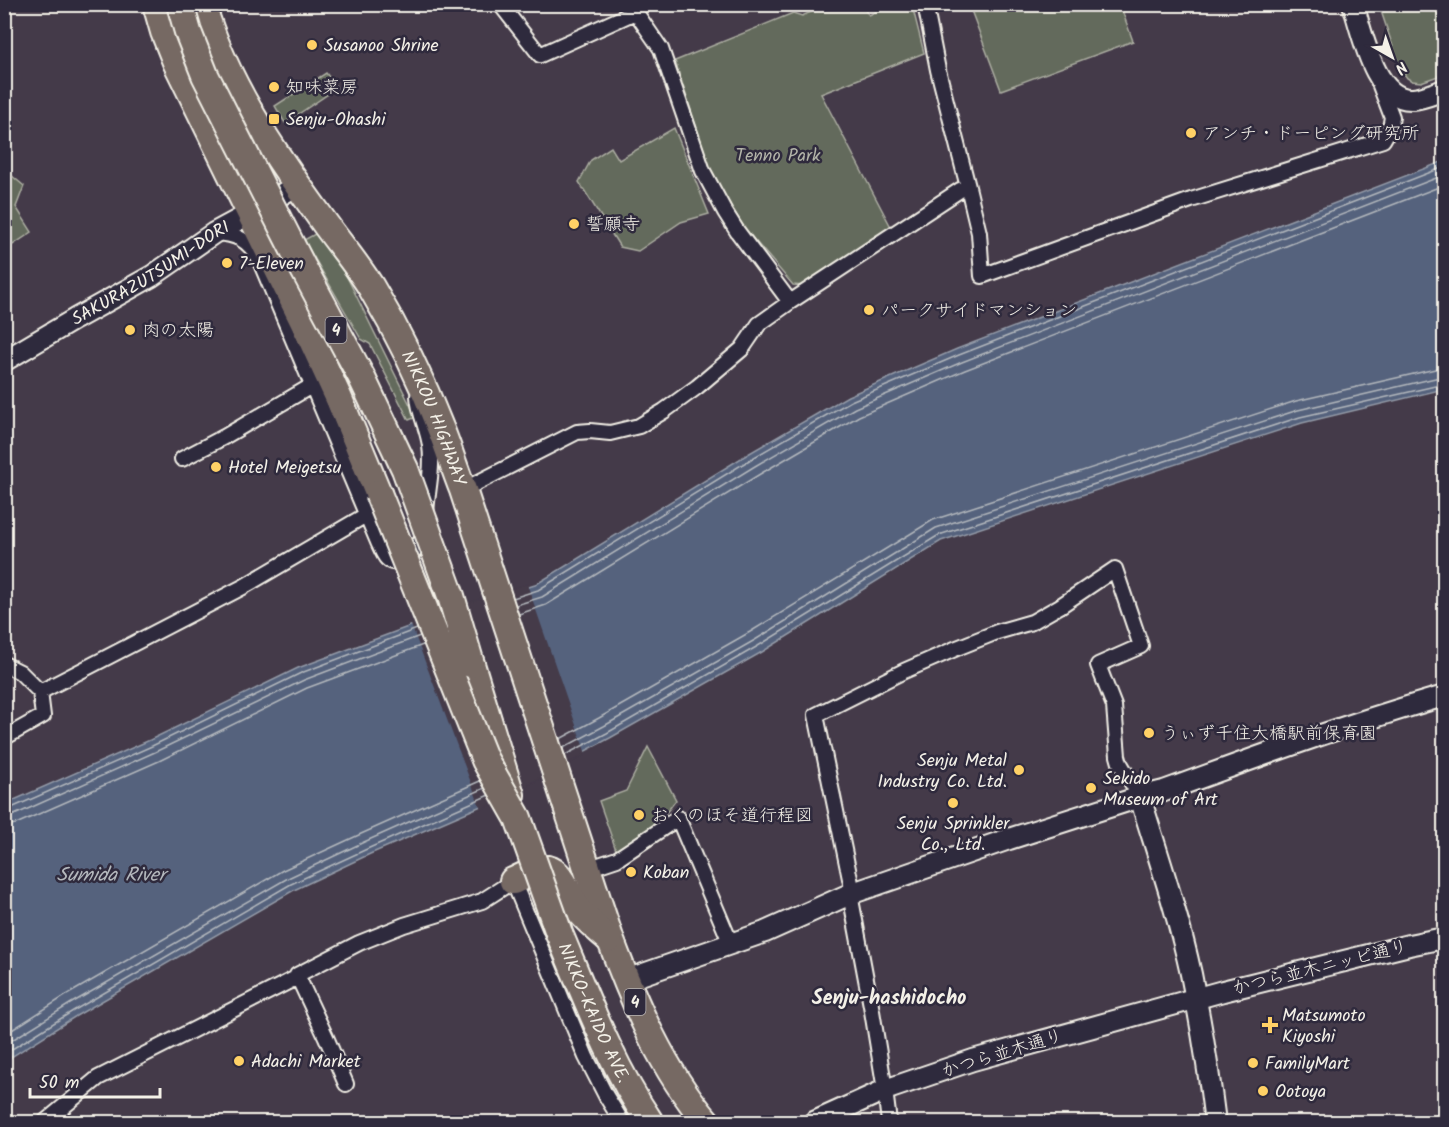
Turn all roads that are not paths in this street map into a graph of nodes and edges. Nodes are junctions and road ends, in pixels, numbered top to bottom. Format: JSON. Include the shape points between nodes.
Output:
{"nodes":[{"id":1,"x":156,"y":4,"type":"edge"},
{"id":2,"x":180,"y":4,"type":"edge"},
{"id":3,"x":202,"y":4,"type":"edge"},
{"id":4,"x":500,"y":4,"type":"edge"},
{"id":5,"x":925,"y":4,"type":"edge"},
{"id":6,"x":1353,"y":4,"type":"edge"},
{"id":7,"x":632,"y":8,"type":"edge"},
{"id":8,"x":1374,"y":70,"type":"junction"},
{"id":9,"x":1444,"y":90,"type":"edge"},
{"id":10,"x":297,"y":185,"type":"junction"},
{"id":11,"x":968,"y":187,"type":"junction"},
{"id":12,"x":251,"y":213,"type":"junction"},
{"id":13,"x":214,"y":233,"type":"junction"},
{"id":14,"x":792,"y":301,"type":"junction"},
{"id":15,"x":4,"y":361,"type":"edge"},
{"id":16,"x":417,"y":373,"type":"junction"},
{"id":17,"x":313,"y":385,"type":"junction"},
{"id":18,"x":182,"y":459,"type":"dead end"},
{"id":19,"x":462,"y":490,"type":"junction"},
{"id":20,"x":372,"y":504,"type":"junction"},
{"id":21,"x":4,"y":664,"type":"edge"},
{"id":22,"x":40,"y":692,"type":"junction"},
{"id":23,"x":1444,"y":696,"type":"edge"},
{"id":24,"x":4,"y":738,"type":"edge"},
{"id":25,"x":1140,"y":797,"type":"junction"},
{"id":26,"x":518,"y":818,"type":"junction"},
{"id":27,"x":587,"y":869,"type":"junction"},
{"id":28,"x":513,"y":881,"type":"junction"},
{"id":29,"x":851,"y":893,"type":"junction"},
{"id":30,"x":1444,"y":938,"type":"edge"},
{"id":31,"x":611,"y":941,"type":"junction"},
{"id":32,"x":730,"y":944,"type":"junction"},
{"id":33,"x":298,"y":977,"type":"junction"},
{"id":34,"x":626,"y":980,"type":"junction"},
{"id":35,"x":1195,"y":999,"type":"junction"},
{"id":36,"x":346,"y":1084,"type":"dead end"},
{"id":37,"x":885,"y":1090,"type":"junction"},
{"id":38,"x":45,"y":1122,"type":"edge"},
{"id":39,"x":622,"y":1122,"type":"edge"},
{"id":40,"x":651,"y":1122,"type":"edge"},
{"id":41,"x":706,"y":1122,"type":"edge"},
{"id":42,"x":814,"y":1122,"type":"edge"},
{"id":43,"x":889,"y":1122,"type":"edge"},
{"id":44,"x":1215,"y":1122,"type":"edge"}],
"edges":[{"from":1,"to":12,"type":"highway","number":"4","via":[[176,62]]},
{"from":2,"to":26,"type":"highway","number":"4","bridge":true,"via":[[205,75],[405,469],[451,596]]},
{"from":3,"to":10,"type":"highway","name":"NIKKOU HIGHWAY","number":"4","via":[[229,75]]},
{"from":4,"to":7,"type":"street","via":[[540,55]]},
{"from":5,"to":11,"type":"street"},
{"from":6,"to":8,"type":"street"},
{"from":7,"to":14,"type":"street","via":[[661,49],[703,171],[737,231]]},
{"from":8,"to":9,"type":"street","via":[[1394,95],[1402,98]]},
{"from":8,"to":11,"type":"street","via":[[1392,117],[1383,140],[1191,200],[982,276],[980,233]]},
{"from":10,"to":12,"type":"street","name":"SAKURAZUTSUMI-DORI"},
{"from":10,"to":16,"type":"highway","name":"NIKKOU HIGHWAY","number":"4","via":[[371,287]]},
{"from":11,"to":14,"type":"street"},
{"from":12,"to":13,"type":"street","name":"SAKURAZUTSUMI-DORI"},
{"from":12,"to":20,"type":"highway","number":"4","via":[[339,399]]},
{"from":13,"to":15,"type":"street","name":"SAKURAZUTSUMI-DORI","via":[[152,276]]},
{"from":13,"to":17,"type":"street","via":[[235,236],[253,247]]},
{"from":14,"to":19,"type":"street","via":[[759,324],[742,349],[697,387],[639,426],[610,433],[577,432]]},
{"from":16,"to":19,"type":"highway","name":"NIKKOU HIGHWAY","number":"4"},
{"from":16,"to":20,"type":"street","via":[[418,407],[430,446],[431,470],[423,535],[410,557],[389,562],[378,542]]},
{"from":17,"to":18,"type":"street"},
{"from":17,"to":20,"type":"street"},
{"from":19,"to":27,"type":"highway","name":"NIKKOU HIGHWAY","number":"4"},
{"from":20,"to":22,"type":"street","via":[[243,588]]},
{"from":20,"to":26,"type":"highway","number":"4","bridge":true,"via":[[485,760]]},
{"from":21,"to":22,"type":"street","via":[[20,672]]},
{"from":22,"to":24,"type":"street","via":[[43,716]]},
{"from":23,"to":25,"type":"street"},
{"from":25,"to":29,"type":"street"},
{"from":25,"to":29,"type":"street","via":[[1120,763],[1114,706],[1098,665],[1142,646],[1115,569],[1032,622],[957,648],[816,715]]},
{"from":25,"to":35,"type":"street"},
{"from":26,"to":40,"type":"highway","name":"NIKKO-KAIDO AVE.","number":"4","bridge":true,"via":[[587,1001]]},
{"from":27,"to":31,"type":"highway","number":"4"},
{"from":27,"to":32,"type":"street","via":[[617,859],[678,818]]},
{"from":28,"to":31,"type":"highway","via":[[546,869],[554,872],[577,908]]},
{"from":28,"to":33,"type":"street","via":[[482,901],[359,943]]},
{"from":28,"to":39,"type":"street","via":[[585,1057]]},
{"from":29,"to":32,"type":"street"},
{"from":29,"to":37,"type":"street"},
{"from":30,"to":35,"type":"street","name":"かつら並木ニッピ通り"},
{"from":31,"to":34,"type":"highway","number":"4"},
{"from":32,"to":34,"type":"street"},
{"from":33,"to":36,"type":"street"},
{"from":33,"to":38,"type":"street","via":[[98,1078]]},
{"from":34,"to":41,"type":"highway","number":"4","via":[[670,1071]]},
{"from":35,"to":37,"type":"street","name":"かつら並木通り","via":[[973,1060]]},
{"from":35,"to":44,"type":"street"},
{"from":37,"to":42,"type":"street","name":"かつら並木通り"},
{"from":37,"to":43,"type":"street"}]}
